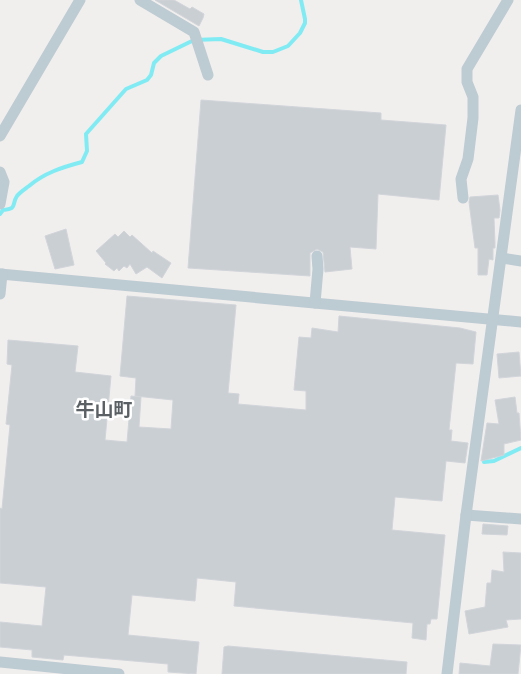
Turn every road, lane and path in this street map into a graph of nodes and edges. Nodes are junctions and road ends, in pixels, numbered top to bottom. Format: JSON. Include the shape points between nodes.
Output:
{"nodes":[{"id":1,"x":80,"y":0,"type":"edge"},
{"id":2,"x":140,"y":0,"type":"edge"},
{"id":3,"x":508,"y":0,"type":"edge"},
{"id":4,"x":208,"y":75,"type":"dead end"},
{"id":5,"x":521,"y":110,"type":"edge"},
{"id":6,"x":0,"y":136,"type":"edge"},
{"id":7,"x":0,"y":172,"type":"edge"},
{"id":8,"x":516,"y":192,"type":"edge"},
{"id":9,"x":463,"y":198,"type":"dead end"},
{"id":10,"x":0,"y":204,"type":"edge"},
{"id":11,"x":317,"y":256,"type":"dead end"},
{"id":12,"x":502,"y":258,"type":"junction"},
{"id":13,"x":521,"y":261,"type":"edge"},
{"id":14,"x":1,"y":274,"type":"edge"},
{"id":15,"x":0,"y":294,"type":"edge"},
{"id":16,"x":315,"y":303,"type":"junction"},
{"id":17,"x":494,"y":320,"type":"junction"},
{"id":18,"x":521,"y":322,"type":"edge"},
{"id":19,"x":466,"y":515,"type":"junction"},
{"id":20,"x":521,"y":519,"type":"edge"},
{"id":21,"x":0,"y":662,"type":"edge"},
{"id":22,"x":119,"y":674,"type":"edge"},
{"id":23,"x":447,"y":674,"type":"edge"}],
"edges":[{"from":1,"to":6,"type":"street"},
{"from":2,"to":4,"type":"street","via":[[194,32]]},
{"from":3,"to":9,"type":"street","via":[[467,69],[467,82],[473,97],[473,118],[468,159],[461,179]]},
{"from":5,"to":8,"type":"street"},
{"from":7,"to":10,"type":"street","via":[[4,182]]},
{"from":8,"to":12,"type":"street"},
{"from":11,"to":16,"type":"street"},
{"from":12,"to":13,"type":"street"},
{"from":12,"to":17,"type":"street"},
{"from":14,"to":15,"type":"street"},
{"from":14,"to":16,"type":"street"},
{"from":16,"to":17,"type":"street"},
{"from":17,"to":18,"type":"street"},
{"from":17,"to":19,"type":"street"},
{"from":19,"to":20,"type":"street"},
{"from":19,"to":23,"type":"street"},
{"from":21,"to":22,"type":"street"}]}
